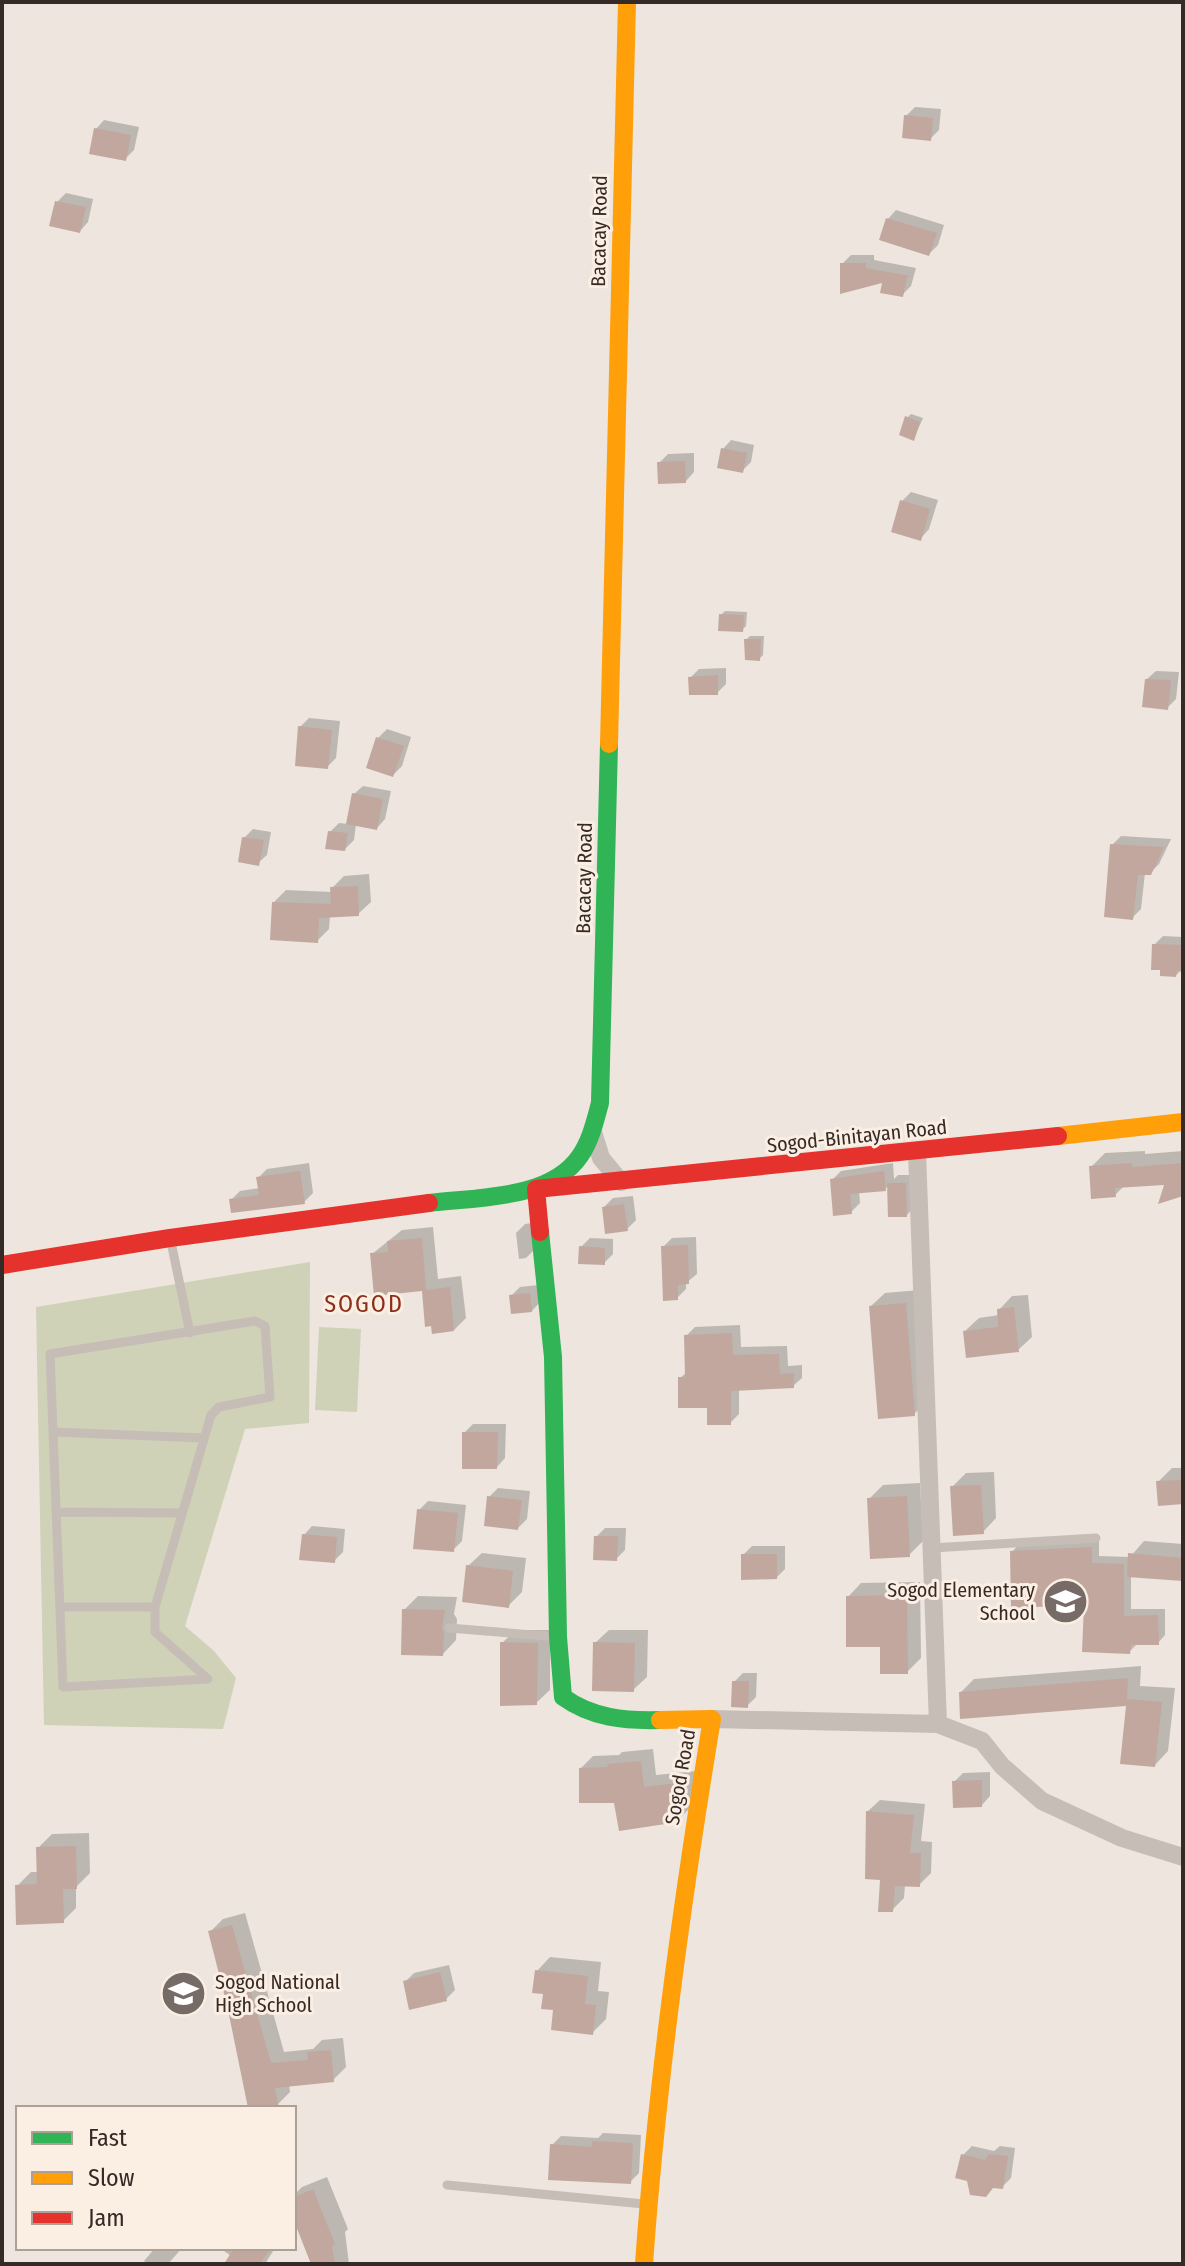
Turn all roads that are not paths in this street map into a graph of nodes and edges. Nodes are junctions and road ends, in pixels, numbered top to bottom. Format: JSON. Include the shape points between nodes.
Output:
{"nodes":[{"id":1,"x":627,"y":2,"type":"edge"},
{"id":2,"x":1183,"y":1122,"type":"edge"},
{"id":3,"x":593,"y":1132,"type":"junction"},
{"id":4,"x":917,"y":1152,"type":"junction"},
{"id":5,"x":621,"y":1182,"type":"junction"},
{"id":6,"x":536,"y":1189,"type":"junction"},
{"id":7,"x":170,"y":1238,"type":"junction"},
{"id":8,"x":2,"y":1265,"type":"edge"},
{"id":9,"x":190,"y":1333,"type":"junction"},
{"id":10,"x":53,"y":1432,"type":"junction"},
{"id":11,"x":204,"y":1438,"type":"junction"},
{"id":12,"x":56,"y":1512,"type":"junction"},
{"id":13,"x":181,"y":1513,"type":"junction"},
{"id":14,"x":1096,"y":1538,"type":"dead end"},
{"id":15,"x":932,"y":1548,"type":"junction"},
{"id":16,"x":60,"y":1607,"type":"junction"},
{"id":17,"x":155,"y":1607,"type":"junction"},
{"id":18,"x":449,"y":1628,"type":"dead end"},
{"id":19,"x":558,"y":1637,"type":"junction"},
{"id":20,"x":712,"y":1719,"type":"junction"},
{"id":21,"x":938,"y":1724,"type":"junction"},
{"id":22,"x":1183,"y":1857,"type":"edge"},
{"id":23,"x":447,"y":2185,"type":"dead end"},
{"id":24,"x":648,"y":2205,"type":"junction"},
{"id":25,"x":644,"y":2264,"type":"edge"}],
"edges":[{"from":1,"to":3,"type":"street","name":"Bacacay Road","via":[[600,1103]]},
{"from":2,"to":4,"type":"street","name":"Sogod-Binitayan Road"},
{"from":3,"to":5,"type":"street","via":[[601,1158]]},
{"from":3,"to":6,"type":"street","name":"Bacacay Road","via":[[569,1170]]},
{"from":4,"to":5,"type":"street","name":"Sogod-Binitayan Road"},
{"from":4,"to":15,"type":"street"},
{"from":5,"to":6,"type":"street","name":"Sogod-Binitayan Road"},
{"from":6,"to":7,"type":"street","name":"Bacacay Road"},
{"from":6,"to":19,"type":"street","name":"Sogod Road","via":[[553,1357]]},
{"from":7,"to":8,"type":"street","name":"Bacacay Road"},
{"from":7,"to":9,"type":"lane"},
{"from":9,"to":10,"type":"lane","via":[[50,1354]]},
{"from":9,"to":11,"type":"lane","via":[[255,1321],[265,1326],[270,1397],[219,1407]]},
{"from":10,"to":11,"type":"lane"},
{"from":10,"to":12,"type":"lane"},
{"from":11,"to":13,"type":"lane"},
{"from":12,"to":13,"type":"lane"},
{"from":12,"to":16,"type":"lane"},
{"from":13,"to":17,"type":"lane"},
{"from":14,"to":15,"type":"lane"},
{"from":15,"to":21,"type":"street"},
{"from":16,"to":17,"type":"lane"},
{"from":16,"to":17,"type":"lane","via":[[63,1687],[208,1679],[155,1632]]},
{"from":18,"to":19,"type":"lane"},
{"from":19,"to":20,"type":"street","name":"Sogod Road","via":[[563,1697],[573,1707],[623,1720]]},
{"from":20,"to":21,"type":"street"},
{"from":20,"to":24,"type":"street","name":"Sogod Road","via":[[682,1894]]},
{"from":21,"to":22,"type":"street","via":[[982,1741],[1042,1801],[1122,1838]]},
{"from":23,"to":24,"type":"lane"},
{"from":24,"to":25,"type":"street","name":"Sogod Road"}]}
